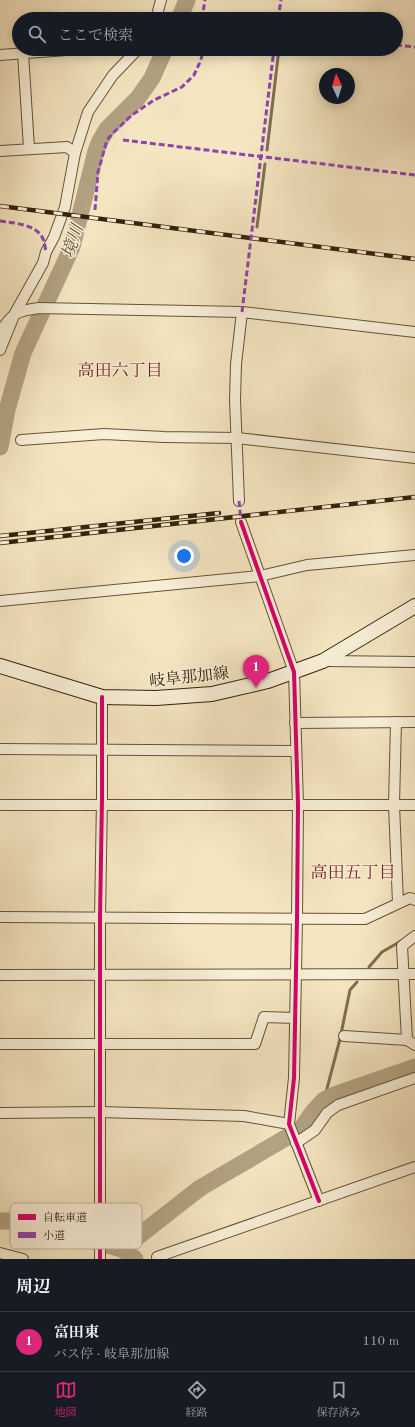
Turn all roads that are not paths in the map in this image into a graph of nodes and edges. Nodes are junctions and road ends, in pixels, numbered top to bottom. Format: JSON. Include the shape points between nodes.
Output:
{"nodes":[{"id":1,"x":162,"y":0,"type":"edge"},
{"id":2,"x":158,"y":12,"type":"edge"},
{"id":3,"x":12,"y":54,"type":"edge"},
{"id":4,"x":0,"y":55,"type":"edge"},
{"id":5,"x":23,"y":56,"type":"edge"},
{"id":6,"x":129,"y":56,"type":"edge"},
{"id":7,"x":29,"y":148,"type":"junction"},
{"id":8,"x":0,"y":151,"type":"edge"},
{"id":9,"x":75,"y":153,"type":"junction"},
{"id":10,"x":20,"y":312,"type":"junction"},
{"id":11,"x":242,"y":312,"type":"junction"},
{"id":12,"x":0,"y":332,"type":"edge"},
{"id":13,"x":415,"y":332,"type":"edge"},
{"id":14,"x":0,"y":350,"type":"edge"},
{"id":15,"x":237,"y":438,"type":"junction"},
{"id":16,"x":21,"y":440,"type":"dead end"},
{"id":17,"x":415,"y":458,"type":"edge"},
{"id":18,"x":239,"y":501,"type":"dead end"},
{"id":19,"x":241,"y":522,"type":"dead end"},
{"id":20,"x":415,"y":555,"type":"edge"},
{"id":21,"x":260,"y":576,"type":"junction"},
{"id":22,"x":0,"y":601,"type":"edge"},
{"id":23,"x":415,"y":606,"type":"edge"},
{"id":24,"x":323,"y":661,"type":"junction"},
{"id":25,"x":415,"y":662,"type":"edge"},
{"id":26,"x":0,"y":666,"type":"edge"},
{"id":27,"x":294,"y":672,"type":"junction"},
{"id":28,"x":102,"y":697,"type":"junction"},
{"id":29,"x":396,"y":722,"type":"junction"},
{"id":30,"x":415,"y":722,"type":"edge"},
{"id":31,"x":295,"y":723,"type":"junction"},
{"id":32,"x":0,"y":750,"type":"edge"},
{"id":33,"x":102,"y":750,"type":"junction"},
{"id":34,"x":296,"y":751,"type":"junction"},
{"id":35,"x":0,"y":805,"type":"edge"},
{"id":36,"x":102,"y":805,"type":"junction"},
{"id":37,"x":298,"y":805,"type":"junction"},
{"id":38,"x":394,"y":805,"type":"junction"},
{"id":39,"x":415,"y":805,"type":"edge"},
{"id":40,"x":415,"y":900,"type":"edge"},
{"id":41,"x":398,"y":903,"type":"junction"},
{"id":42,"x":0,"y":917,"type":"edge"},
{"id":43,"x":100,"y":918,"type":"junction"},
{"id":44,"x":296,"y":919,"type":"junction"},
{"id":45,"x":415,"y":936,"type":"edge"},
{"id":46,"x":404,"y":974,"type":"junction"},
{"id":47,"x":415,"y":974,"type":"edge"},
{"id":48,"x":0,"y":975,"type":"edge"},
{"id":49,"x":295,"y":975,"type":"junction"},
{"id":50,"x":100,"y":976,"type":"junction"},
{"id":51,"x":295,"y":1018,"type":"junction"},
{"id":52,"x":344,"y":1036,"type":"dead end"},
{"id":53,"x":411,"y":1042,"type":"edge"},
{"id":54,"x":0,"y":1044,"type":"edge"},
{"id":55,"x":100,"y":1044,"type":"junction"},
{"id":56,"x":415,"y":1078,"type":"edge"},
{"id":57,"x":100,"y":1112,"type":"junction"},
{"id":58,"x":0,"y":1113,"type":"edge"},
{"id":59,"x":288,"y":1124,"type":"junction"},
{"id":60,"x":296,"y":1140,"type":"junction"},
{"id":61,"x":415,"y":1167,"type":"edge"},
{"id":62,"x":319,"y":1201,"type":"junction"},
{"id":63,"x":99,"y":1203,"type":"edge"},
{"id":64,"x":0,"y":1253,"type":"edge"},
{"id":65,"x":157,"y":1257,"type":"dead end"},
{"id":66,"x":23,"y":1259,"type":"edge"}],
"edges":[{"from":1,"to":2,"type":"street"},
{"from":3,"to":4,"type":"street"},
{"from":5,"to":7,"type":"street"},
{"from":6,"to":9,"type":"street","via":[[88,112]]},
{"from":7,"to":8,"type":"street"},
{"from":7,"to":9,"type":"street","via":[[67,147]]},
{"from":9,"to":10,"type":"street","via":[[65,207]]},
{"from":10,"to":11,"type":"street","via":[[39,308]]},
{"from":10,"to":12,"type":"street","via":[[6,323]]},
{"from":10,"to":14,"type":"street"},
{"from":11,"to":13,"type":"street"},
{"from":11,"to":15,"type":"street","via":[[236,364]]},
{"from":15,"to":16,"type":"street","via":[[104,434]]},
{"from":15,"to":17,"type":"street"},
{"from":15,"to":18,"type":"street"},
{"from":19,"to":21,"type":"street"},
{"from":20,"to":21,"type":"street","via":[[307,565]]},
{"from":21,"to":22,"type":"street"},
{"from":21,"to":27,"type":"street"},
{"from":23,"to":24,"type":"main road","name":"岐阜那加線"},
{"from":24,"to":25,"type":"street"},
{"from":24,"to":27,"type":"main road","name":"岐阜那加線"},
{"from":26,"to":28,"type":"main road","name":"岐阜那加線"},
{"from":27,"to":28,"type":"main road","name":"岐阜那加線","via":[[212,694],[156,698]]},
{"from":27,"to":31,"type":"street"},
{"from":28,"to":33,"type":"street"},
{"from":29,"to":30,"type":"street"},
{"from":29,"to":31,"type":"street"},
{"from":29,"to":38,"type":"street"},
{"from":31,"to":34,"type":"street"},
{"from":32,"to":33,"type":"street"},
{"from":33,"to":34,"type":"street"},
{"from":33,"to":36,"type":"street"},
{"from":34,"to":37,"type":"street"},
{"from":35,"to":36,"type":"street"},
{"from":36,"to":37,"type":"street"},
{"from":36,"to":43,"type":"street"},
{"from":37,"to":38,"type":"street"},
{"from":37,"to":44,"type":"street"},
{"from":38,"to":39,"type":"street"},
{"from":38,"to":41,"type":"street"},
{"from":40,"to":41,"type":"street","via":[[410,898]]},
{"from":41,"to":44,"type":"street","via":[[365,919]]},
{"from":42,"to":43,"type":"street"},
{"from":43,"to":44,"type":"street"},
{"from":43,"to":50,"type":"street"},
{"from":44,"to":49,"type":"street"},
{"from":45,"to":46,"type":"street","via":[[402,946]]},
{"from":46,"to":47,"type":"street"},
{"from":46,"to":49,"type":"street"},
{"from":46,"to":53,"type":"street"},
{"from":48,"to":50,"type":"street"},
{"from":49,"to":50,"type":"street"},
{"from":49,"to":51,"type":"street"},
{"from":50,"to":55,"type":"street"},
{"from":51,"to":55,"type":"street","via":[[264,1017],[255,1044]]},
{"from":51,"to":59,"type":"street","via":[[294,1078]]},
{"from":52,"to":53,"type":"street"},
{"from":54,"to":55,"type":"street"},
{"from":55,"to":57,"type":"street"},
{"from":56,"to":60,"type":"street","via":[[338,1105],[327,1113],[315,1130]]},
{"from":57,"to":58,"type":"street"},
{"from":57,"to":59,"type":"street","via":[[244,1116]]},
{"from":57,"to":63,"type":"street"},
{"from":59,"to":60,"type":"street"},
{"from":60,"to":62,"type":"street"},
{"from":61,"to":62,"type":"street"},
{"from":62,"to":65,"type":"street"},
{"from":64,"to":66,"type":"street"}]}
